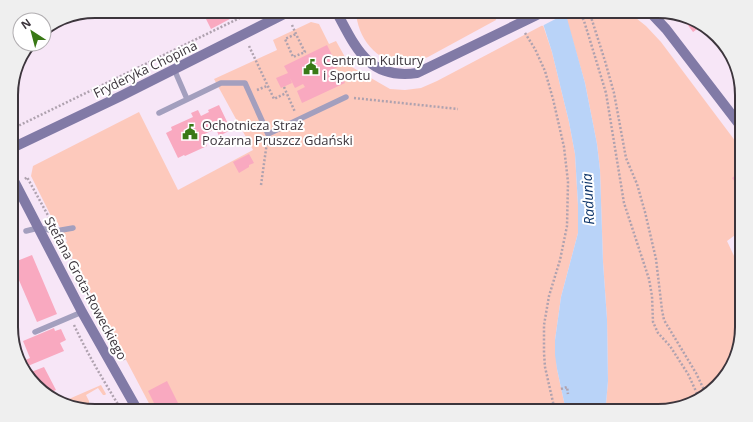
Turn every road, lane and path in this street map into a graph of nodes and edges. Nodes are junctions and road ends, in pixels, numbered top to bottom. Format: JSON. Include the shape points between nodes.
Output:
{"nodes":[{"id":1,"x":240,"y":18,"type":"edge"},
{"id":2,"x":276,"y":18,"type":"edge"},
{"id":3,"x":340,"y":18,"type":"edge"},
{"id":4,"x":531,"y":18,"type":"edge"},
{"id":5,"x":582,"y":18,"type":"edge"},
{"id":6,"x":591,"y":18,"type":"edge"},
{"id":7,"x":656,"y":18,"type":"edge"},
{"id":8,"x":292,"y":26,"type":"dead end"},
{"id":9,"x":524,"y":32,"type":"dead end"},
{"id":10,"x":296,"y":34,"type":"junction"},
{"id":11,"x":249,"y":46,"type":"dead end"},
{"id":12,"x":174,"y":69,"type":"junction"},
{"id":13,"x":284,"y":87,"type":"dead end"},
{"id":14,"x":286,"y":93,"type":"junction"},
{"id":15,"x":346,"y":97,"type":"joint"},
{"id":16,"x":187,"y":99,"type":"junction"},
{"id":17,"x":458,"y":109,"type":"dead end"},
{"id":18,"x":159,"y":113,"type":"dead end"},
{"id":19,"x":735,"y":119,"type":"edge"},
{"id":20,"x":299,"y":120,"type":"junction"},
{"id":21,"x":18,"y":126,"type":"edge"},
{"id":22,"x":268,"y":134,"type":"junction"},
{"id":23,"x":18,"y":145,"type":"edge"},
{"id":24,"x":27,"y":177,"type":"dead end"},
{"id":25,"x":261,"y":185,"type":"dead end"},
{"id":26,"x":18,"y":189,"type":"edge"},
{"id":27,"x":38,"y":228,"type":"junction"},
{"id":28,"x":73,"y":228,"type":"dead end"},
{"id":29,"x":26,"y":231,"type":"dead end"},
{"id":30,"x":56,"y":231,"type":"junction"},
{"id":31,"x":82,"y":312,"type":"junction"},
{"id":32,"x":70,"y":317,"type":"junction"},
{"id":33,"x":35,"y":332,"type":"dead end"},
{"id":34,"x":125,"y":362,"type":"dead end"},
{"id":35,"x":561,"y":389,"type":"dead end"},
{"id":36,"x":704,"y":389,"type":"edge"},
{"id":37,"x":697,"y":393,"type":"edge"},
{"id":38,"x":568,"y":394,"type":"dead end"},
{"id":39,"x":118,"y":404,"type":"edge"},
{"id":40,"x":134,"y":404,"type":"edge"},
{"id":41,"x":553,"y":404,"type":"edge"}],
"edges":[{"from":1,"to":21,"type":"path"},
{"from":2,"to":12,"type":"street","name":"Fryderyka Chopina"},
{"from":3,"to":4,"type":"street","via":[[364,58],[381,70],[394,74],[417,73]]},
{"from":5,"to":37,"type":"path","via":[[606,92],[624,202],[649,279],[653,322],[688,374]]},
{"from":6,"to":36,"type":"path","via":[[614,93],[626,158],[645,212],[656,259],[664,320]]},
{"from":7,"to":19,"type":"street"},
{"from":8,"to":10,"type":"path"},
{"from":9,"to":41,"type":"path","via":[[545,71],[564,147],[568,182],[568,226],[544,325],[545,367]]},
{"from":10,"to":10,"type":"path","via":[[285,39],[293,57],[304,52]]},
{"from":11,"to":14,"type":"path","via":[[274,99]]},
{"from":12,"to":16,"type":"lane"},
{"from":12,"to":23,"type":"street","name":"Fryderyka Chopina"},
{"from":13,"to":14,"type":"path"},
{"from":14,"to":20,"type":"path"},
{"from":15,"to":17,"type":"path"},
{"from":15,"to":20,"type":"lane"},
{"from":16,"to":18,"type":"lane"},
{"from":16,"to":22,"type":"lane","via":[[221,83],[244,83]]},
{"from":20,"to":22,"type":"lane"},
{"from":22,"to":25,"type":"path"},
{"from":24,"to":30,"type":"path"},
{"from":26,"to":27,"type":"street","name":"Stefana Grota-Roweckiego"},
{"from":27,"to":29,"type":"lane"},
{"from":27,"to":30,"type":"lane"},
{"from":27,"to":31,"type":"street","name":"Stefana Grota-Roweckiego"},
{"from":28,"to":30,"type":"lane"},
{"from":30,"to":34,"type":"path"},
{"from":31,"to":32,"type":"lane"},
{"from":31,"to":40,"type":"street","name":"Stefana Grota-Roweckiego"},
{"from":32,"to":33,"type":"lane"},
{"from":32,"to":39,"type":"path"},
{"from":35,"to":38,"type":"path","via":[[567,387]]}]}
